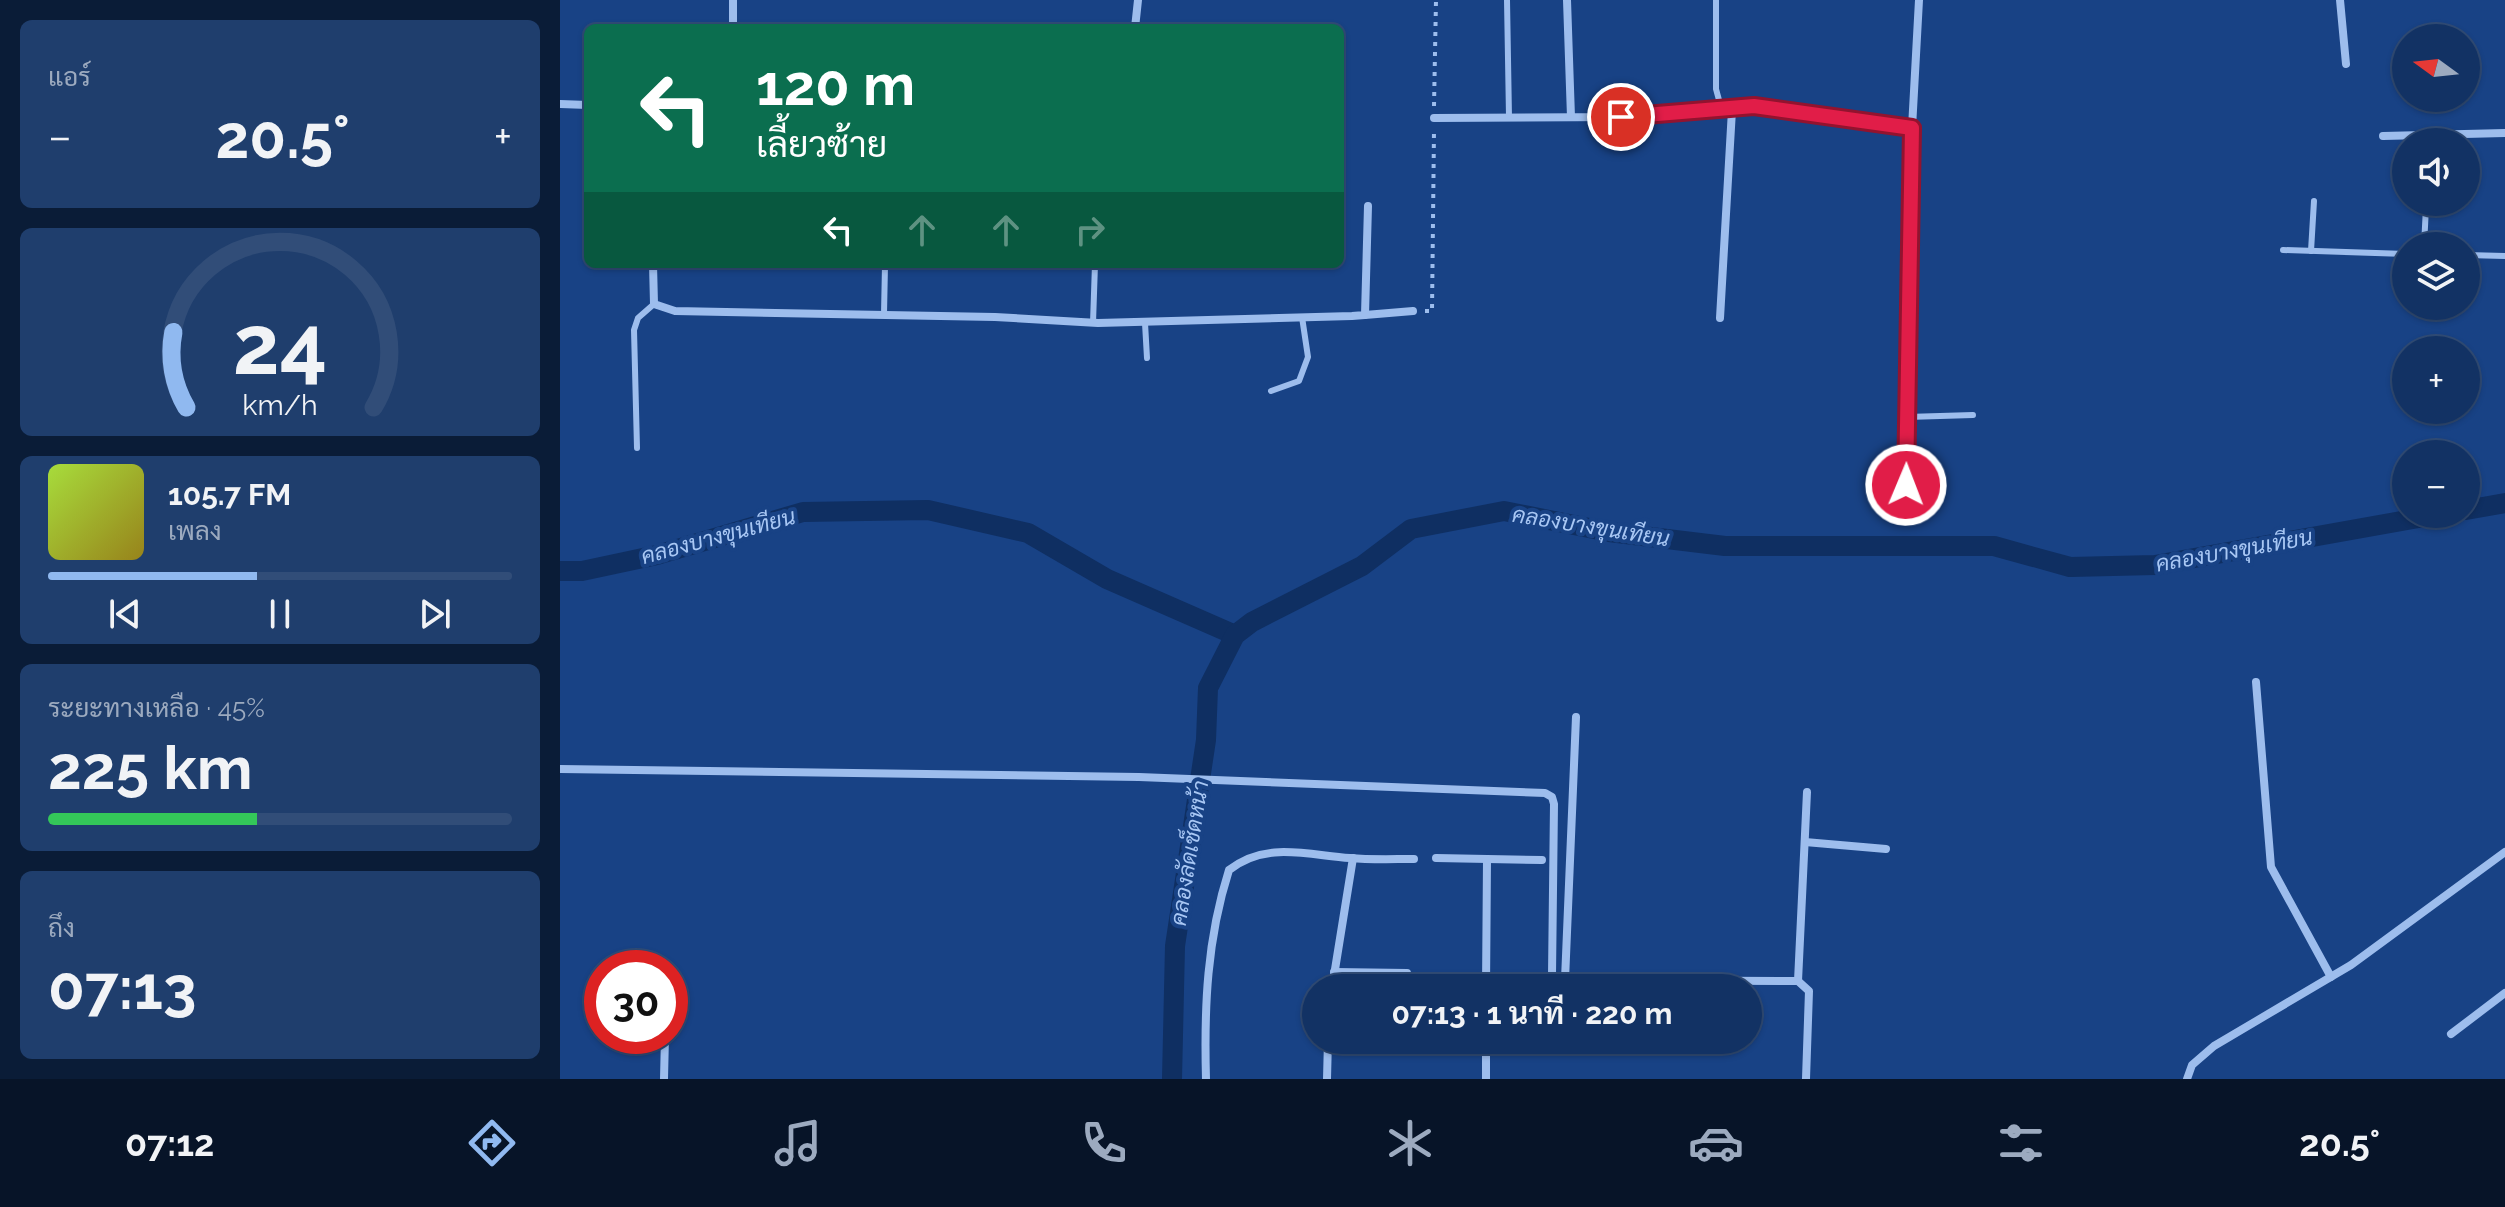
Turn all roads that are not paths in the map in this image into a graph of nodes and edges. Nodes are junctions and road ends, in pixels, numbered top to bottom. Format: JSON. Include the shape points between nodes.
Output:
{"nodes":[{"id":1,"x":733,"y":0,"type":"edge"},
{"id":2,"x":1138,"y":0,"type":"edge"},
{"id":3,"x":1507,"y":0,"type":"edge"},
{"id":4,"x":1567,"y":0,"type":"edge"},
{"id":5,"x":1716,"y":0,"type":"edge"},
{"id":6,"x":1919,"y":0,"type":"edge"},
{"id":7,"x":2340,"y":0,"type":"edge"},
{"id":8,"x":733,"y":24,"type":"edge"},
{"id":9,"x":1135,"y":24,"type":"edge"},
{"id":10,"x":2346,"y":64,"type":"dead end"},
{"id":11,"x":560,"y":104,"type":"edge"},
{"id":12,"x":584,"y":105,"type":"edge"},
{"id":13,"x":1732,"y":110,"type":"junction"},
{"id":14,"x":1722,"y":111,"type":"junction"},
{"id":15,"x":1509,"y":117,"type":"junction"},
{"id":16,"x":1571,"y":117,"type":"junction"},
{"id":17,"x":1434,"y":118,"type":"road end"},
{"id":18,"x":1912,"y":128,"type":"junction"},
{"id":19,"x":2505,"y":133,"type":"edge"},
{"id":20,"x":2383,"y":136,"type":"dead end"},
{"id":21,"x":2314,"y":201,"type":"dead end"},
{"id":22,"x":1368,"y":206,"type":"dead end"},
{"id":23,"x":2283,"y":250,"type":"dead end"},
{"id":24,"x":2311,"y":251,"type":"junction"},
{"id":25,"x":2392,"y":254,"type":"edge"},
{"id":26,"x":2480,"y":255,"type":"edge"},
{"id":27,"x":2505,"y":256,"type":"edge"},
{"id":28,"x":653,"y":268,"type":"edge"},
{"id":29,"x":885,"y":268,"type":"edge"},
{"id":30,"x":1095,"y":268,"type":"edge"},
{"id":31,"x":654,"y":304,"type":"junction"},
{"id":32,"x":1413,"y":311,"type":"road end"},
{"id":33,"x":884,"y":314,"type":"junction"},
{"id":34,"x":1365,"y":315,"type":"junction"},
{"id":35,"x":1302,"y":317,"type":"junction"},
{"id":36,"x":1720,"y":318,"type":"dead end"},
{"id":37,"x":1093,"y":323,"type":"junction"},
{"id":38,"x":1145,"y":323,"type":"junction"},
{"id":39,"x":1147,"y":358,"type":"dead end"},
{"id":40,"x":1271,"y":391,"type":"dead end"},
{"id":41,"x":1973,"y":415,"type":"dead end"},
{"id":42,"x":1907,"y":417,"type":"junction"},
{"id":43,"x":637,"y":448,"type":"dead end"},
{"id":44,"x":1906,"y":485,"type":"dead end"},
{"id":45,"x":2256,"y":682,"type":"dead end"},
{"id":46,"x":1576,"y":717,"type":"dead end"},
{"id":47,"x":560,"y":769,"type":"edge"},
{"id":48,"x":1807,"y":792,"type":"dead end"},
{"id":49,"x":1805,"y":842,"type":"junction"},
{"id":50,"x":1886,"y":849,"type":"dead end"},
{"id":51,"x":2505,"y":852,"type":"edge"},
{"id":52,"x":1353,"y":858,"type":"junction"},
{"id":53,"x":1436,"y":858,"type":"dead end"},
{"id":54,"x":1414,"y":859,"type":"dead end"},
{"id":55,"x":1487,"y":860,"type":"junction"},
{"id":56,"x":1542,"y":860,"type":"dead end"},
{"id":57,"x":1334,"y":972,"type":"joint"},
{"id":58,"x":1407,"y":973,"type":"dead end"},
{"id":59,"x":1486,"y":974,"type":"edge"},
{"id":60,"x":1552,"y":974,"type":"edge"},
{"id":61,"x":1565,"y":974,"type":"edge"},
{"id":62,"x":2331,"y":977,"type":"junction"},
{"id":63,"x":1762,"y":981,"type":"edge"},
{"id":64,"x":1798,"y":981,"type":"junction"},
{"id":65,"x":2505,"y":993,"type":"edge"},
{"id":66,"x":2451,"y":1034,"type":"dead end"},
{"id":67,"x":665,"y":1054,"type":"edge"},
{"id":68,"x":1328,"y":1054,"type":"edge"},
{"id":69,"x":1486,"y":1054,"type":"edge"},
{"id":70,"x":1806,"y":1078,"type":"edge"},
{"id":71,"x":664,"y":1079,"type":"edge"},
{"id":72,"x":1206,"y":1079,"type":"edge"},
{"id":73,"x":1327,"y":1079,"type":"edge"},
{"id":74,"x":1486,"y":1079,"type":"edge"},
{"id":75,"x":1817,"y":1079,"type":"edge"},
{"id":76,"x":2187,"y":1079,"type":"edge"}],
"edges":[{"from":1,"to":8,"type":"street"},
{"from":2,"to":9,"type":"street"},
{"from":3,"to":15,"type":"lane"},
{"from":4,"to":16,"type":"street"},
{"from":5,"to":14,"type":"lane","via":[[1716,89]]},
{"from":6,"to":18,"type":"street"},
{"from":7,"to":10,"type":"street"},
{"from":11,"to":12,"type":"street"},
{"from":13,"to":14,"type":"street"},
{"from":13,"to":18,"type":"street","via":[[1754,106]]},
{"from":13,"to":36,"type":"street"},
{"from":14,"to":16,"type":"street"},
{"from":15,"to":16,"type":"street"},
{"from":15,"to":17,"type":"street"},
{"from":18,"to":42,"type":"street"},
{"from":19,"to":20,"type":"street"},
{"from":21,"to":24,"type":"lane"},
{"from":22,"to":34,"type":"street"},
{"from":23,"to":24,"type":"lane"},
{"from":24,"to":25,"type":"lane"},
{"from":26,"to":27,"type":"lane"},
{"from":28,"to":31,"type":"street"},
{"from":29,"to":33,"type":"lane"},
{"from":30,"to":37,"type":"lane"},
{"from":31,"to":33,"type":"street","via":[[675,311]]},
{"from":31,"to":43,"type":"lane","via":[[635,324]]},
{"from":32,"to":34,"type":"street"},
{"from":33,"to":37,"type":"street"},
{"from":34,"to":35,"type":"street"},
{"from":35,"to":38,"type":"street"},
{"from":35,"to":40,"type":"lane","via":[[1306,368],[1299,381]]},
{"from":37,"to":38,"type":"street"},
{"from":38,"to":39,"type":"lane"},
{"from":41,"to":42,"type":"lane"},
{"from":42,"to":44,"type":"street"},
{"from":45,"to":62,"type":"street","via":[[2271,867]]},
{"from":46,"to":61,"type":"street"},
{"from":47,"to":60,"type":"street","via":[[1139,777],[1545,793],[1552,797]]},
{"from":48,"to":49,"type":"street"},
{"from":49,"to":50,"type":"street"},
{"from":49,"to":64,"type":"street"},
{"from":51,"to":62,"type":"street"},
{"from":52,"to":54,"type":"street"},
{"from":52,"to":57,"type":"street"},
{"from":52,"to":72,"type":"street","via":[[1259,853],[1229,870],[1208,971]]},
{"from":53,"to":55,"type":"street"},
{"from":55,"to":56,"type":"street"},
{"from":55,"to":59,"type":"street"},
{"from":57,"to":58,"type":"street"},
{"from":62,"to":76,"type":"street","via":[[2214,1046],[2192,1065]]},
{"from":63,"to":64,"type":"street"},
{"from":64,"to":70,"type":"street","via":[[1809,991]]},
{"from":65,"to":66,"type":"street"},
{"from":67,"to":71,"type":"street"},
{"from":68,"to":73,"type":"street"},
{"from":69,"to":74,"type":"street"},
{"from":70,"to":75,"type":"lane"}]}
